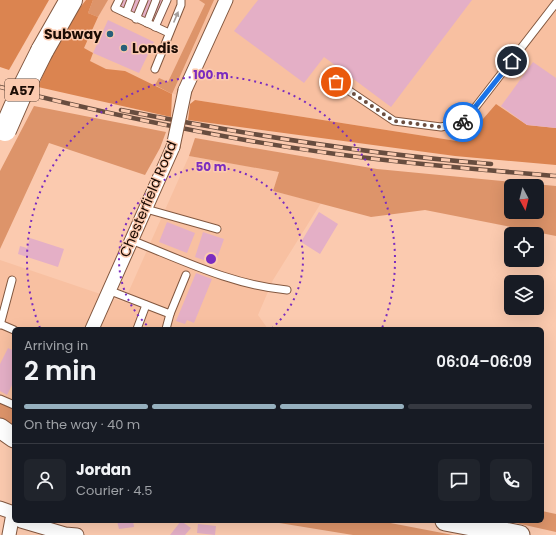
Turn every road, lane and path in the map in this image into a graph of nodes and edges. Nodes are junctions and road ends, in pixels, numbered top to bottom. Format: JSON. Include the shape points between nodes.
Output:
{"nodes":[{"id":1,"x":119,"y":0,"type":"edge"},
{"id":2,"x":131,"y":0,"type":"edge"},
{"id":3,"x":144,"y":0,"type":"edge"},
{"id":4,"x":156,"y":0,"type":"edge"},
{"id":5,"x":168,"y":0,"type":"edge"},
{"id":6,"x":181,"y":0,"type":"edge"},
{"id":7,"x":226,"y":0,"type":"edge"},
{"id":8,"x":70,"y":3,"type":"edge"},
{"id":9,"x":556,"y":3,"type":"edge"},
{"id":10,"x":126,"y":14,"type":"junction"},
{"id":11,"x":136,"y":18,"type":"junction"},
{"id":12,"x":147,"y":23,"type":"junction"},
{"id":13,"x":155,"y":27,"type":"junction"},
{"id":14,"x":169,"y":33,"type":"junction"},
{"id":15,"x":155,"y":69,"type":"dead end"},
{"id":16,"x":336,"y":82,"type":"dead end"},
{"id":17,"x":2,"y":136,"type":"edge"},
{"id":18,"x":146,"y":209,"type":"junction"},
{"id":19,"x":217,"y":229,"type":"dead end"},
{"id":20,"x":131,"y":240,"type":"junction"},
{"id":21,"x":186,"y":275,"type":"dead end"},
{"id":22,"x":12,"y":280,"type":"dead end"},
{"id":23,"x":108,"y":290,"type":"junction"},
{"id":24,"x":287,"y":290,"type":"dead end"},
{"id":25,"x":146,"y":305,"type":"junction"},
{"id":26,"x":170,"y":314,"type":"junction"},
{"id":27,"x":0,"y":325,"type":"edge"},
{"id":28,"x":93,"y":327,"type":"edge"},
{"id":29,"x":138,"y":327,"type":"edge"},
{"id":30,"x":167,"y":327,"type":"edge"},
{"id":31,"x":12,"y":329,"type":"edge"},
{"id":32,"x":0,"y":399,"type":"edge"},
{"id":33,"x":12,"y":404,"type":"edge"},
{"id":34,"x":0,"y":428,"type":"edge"},
{"id":35,"x":12,"y":437,"type":"edge"},
{"id":36,"x":12,"y":442,"type":"edge"},
{"id":37,"x":0,"y":445,"type":"edge"},
{"id":38,"x":0,"y":508,"type":"edge"},
{"id":39,"x":12,"y":515,"type":"edge"},
{"id":40,"x":13,"y":523,"type":"edge"},
{"id":41,"x":33,"y":523,"type":"edge"},
{"id":42,"x":456,"y":523,"type":"edge"},
{"id":43,"x":9,"y":535,"type":"edge"},
{"id":44,"x":77,"y":535,"type":"edge"},
{"id":45,"x":520,"y":535,"type":"edge"}],
"edges":[{"from":1,"to":10,"type":"lane","via":[[115,8]]},
{"from":2,"to":10,"type":"lane"},
{"from":3,"to":11,"type":"lane"},
{"from":4,"to":12,"type":"lane"},
{"from":5,"to":13,"type":"lane"},
{"from":14,"to":6,"type":"lane","one_way":true},
{"from":7,"to":18,"type":"street","name":"Chesterfield Road","bridge":true,"via":[[185,90],[173,147]]},
{"from":8,"to":17,"type":"highway","number":"A57","bridge":true,"via":[[42,51]]},
{"from":9,"to":16,"type":"lane","via":[[464,122],[441,127],[394,121]]},
{"from":10,"to":11,"type":"lane"},
{"from":11,"to":12,"type":"lane"},
{"from":12,"to":13,"type":"lane"},
{"from":13,"to":14,"type":"lane"},
{"from":14,"to":15,"type":"lane"},
{"from":18,"to":19,"type":"lane"},
{"from":18,"to":20,"type":"street","name":"Chesterfield Road"},
{"from":20,"to":23,"type":"street","name":"Chesterfield Road"},
{"from":20,"to":24,"type":"lane","via":[[231,280],[263,288]]},
{"from":21,"to":26,"type":"lane"},
{"from":22,"to":27,"type":"lane"},
{"from":23,"to":25,"type":"lane"},
{"from":23,"to":28,"type":"street","name":"Chesterfield Road"},
{"from":25,"to":26,"type":"lane"},
{"from":25,"to":29,"type":"lane"},
{"from":26,"to":30,"type":"lane"},
{"from":27,"to":31,"type":"lane"},
{"from":32,"to":33,"type":"lane"},
{"from":34,"to":35,"type":"main road"},
{"from":36,"to":37,"type":"main road"},
{"from":38,"to":39,"type":"street"},
{"from":40,"to":43,"type":"street"},
{"from":41,"to":44,"type":"street","via":[[65,534]]},
{"from":42,"to":45,"type":"main road"}]}
